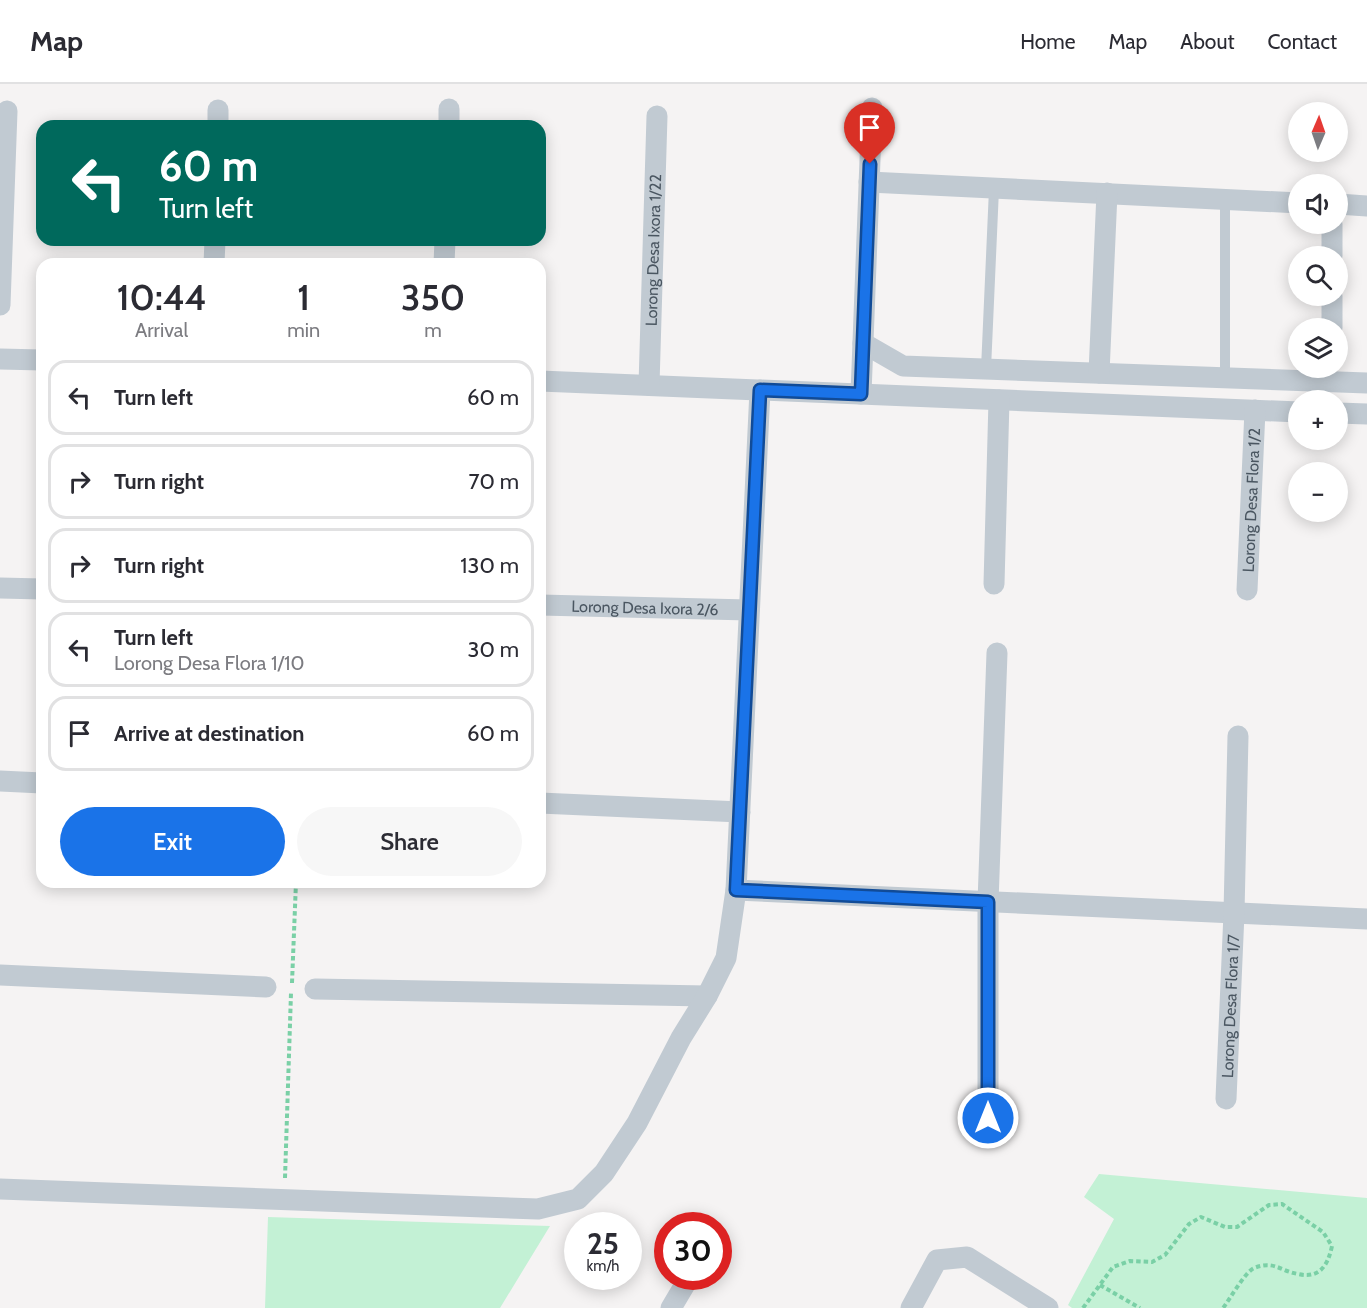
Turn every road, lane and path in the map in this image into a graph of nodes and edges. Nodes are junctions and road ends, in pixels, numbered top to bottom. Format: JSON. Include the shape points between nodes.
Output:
{"nodes":[{"id":1,"x":872,"y":108,"type":"dead end"},
{"id":2,"x":7,"y":111,"type":"dead end"},
{"id":3,"x":657,"y":116,"type":"dead end"},
{"id":4,"x":869,"y":182,"type":"junction"},
{"id":5,"x":994,"y":189,"type":"junction"},
{"id":6,"x":1107,"y":193,"type":"junction"},
{"id":7,"x":1225,"y":200,"type":"junction"},
{"id":8,"x":1288,"y":203,"type":"edge"},
{"id":9,"x":1348,"y":205,"type":"edge"},
{"id":10,"x":1367,"y":206,"type":"edge"},
{"id":11,"x":0,"y":306,"type":"edge"},
{"id":12,"x":863,"y":343,"type":"junction"},
{"id":13,"x":0,"y":359,"type":"edge"},
{"id":14,"x":36,"y":360,"type":"edge"},
{"id":15,"x":986,"y":369,"type":"junction"},
{"id":16,"x":1099,"y":373,"type":"junction"},
{"id":17,"x":1288,"y":376,"type":"edge"},
{"id":18,"x":1224,"y":378,"type":"junction"},
{"id":19,"x":1348,"y":378,"type":"edge"},
{"id":20,"x":546,"y":381,"type":"edge"},
{"id":21,"x":1367,"y":382,"type":"edge"},
{"id":22,"x":649,"y":385,"type":"junction"},
{"id":23,"x":760,"y":390,"type":"junction"},
{"id":24,"x":861,"y":394,"type":"junction"},
{"id":25,"x":999,"y":399,"type":"junction"},
{"id":26,"x":1255,"y":410,"type":"junction"},
{"id":27,"x":1288,"y":412,"type":"edge"},
{"id":28,"x":1348,"y":413,"type":"edge"},
{"id":29,"x":1367,"y":414,"type":"edge"},
{"id":30,"x":994,"y":584,"type":"dead end"},
{"id":31,"x":0,"y":588,"type":"edge"},
{"id":32,"x":36,"y":590,"type":"edge"},
{"id":33,"x":1247,"y":590,"type":"dead end"},
{"id":34,"x":546,"y":604,"type":"edge"},
{"id":35,"x":749,"y":610,"type":"junction"},
{"id":36,"x":997,"y":653,"type":"dead end"},
{"id":37,"x":1238,"y":736,"type":"dead end"},
{"id":38,"x":0,"y":781,"type":"edge"},
{"id":39,"x":36,"y":783,"type":"edge"},
{"id":40,"x":546,"y":803,"type":"edge"},
{"id":41,"x":740,"y":812,"type":"junction"},
{"id":42,"x":296,"y":888,"type":"edge"},
{"id":43,"x":736,"y":890,"type":"junction"},
{"id":44,"x":988,"y":902,"type":"junction"},
{"id":45,"x":1234,"y":913,"type":"junction"},
{"id":46,"x":1367,"y":919,"type":"edge"},
{"id":47,"x":0,"y":975,"type":"edge"},
{"id":48,"x":266,"y":987,"type":"dead end"},
{"id":49,"x":315,"y":989,"type":"dead end"},
{"id":50,"x":707,"y":996,"type":"junction"},
{"id":51,"x":1226,"y":1099,"type":"dead end"},
{"id":52,"x":988,"y":1118,"type":"dead end"},
{"id":53,"x":0,"y":1189,"type":"edge"},
{"id":54,"x":284,"y":1200,"type":"junction"},
{"id":55,"x":1100,"y":1285,"type":"junction"},
{"id":56,"x":682,"y":1290,"type":"edge"},
{"id":57,"x":671,"y":1308,"type":"edge"},
{"id":58,"x":911,"y":1308,"type":"edge"},
{"id":59,"x":1048,"y":1308,"type":"edge"},
{"id":60,"x":1083,"y":1308,"type":"edge"},
{"id":61,"x":1140,"y":1308,"type":"edge"},
{"id":62,"x":1223,"y":1308,"type":"edge"}],
"edges":[{"from":1,"to":4,"type":"street"},
{"from":2,"to":11,"type":"street"},
{"from":3,"to":22,"type":"street","name":"Lorong Desa Ixora 1/22"},
{"from":4,"to":5,"type":"street"},
{"from":4,"to":12,"type":"street"},
{"from":5,"to":6,"type":"street"},
{"from":5,"to":15,"type":"lane"},
{"from":6,"to":7,"type":"street"},
{"from":6,"to":16,"type":"street"},
{"from":7,"to":8,"type":"street"},
{"from":7,"to":18,"type":"lane"},
{"from":9,"to":10,"type":"street"},
{"from":12,"to":15,"type":"street","via":[[903,366]]},
{"from":12,"to":24,"type":"street"},
{"from":13,"to":14,"type":"street"},
{"from":15,"to":16,"type":"street"},
{"from":16,"to":18,"type":"street"},
{"from":17,"to":18,"type":"street"},
{"from":19,"to":21,"type":"street"},
{"from":20,"to":22,"type":"street"},
{"from":22,"to":23,"type":"street"},
{"from":23,"to":24,"type":"street"},
{"from":23,"to":35,"type":"street"},
{"from":24,"to":25,"type":"street"},
{"from":25,"to":26,"type":"street"},
{"from":25,"to":30,"type":"street"},
{"from":26,"to":27,"type":"street"},
{"from":26,"to":33,"type":"street","name":"Lorong Desa Flora 1/2"},
{"from":28,"to":29,"type":"street"},
{"from":31,"to":32,"type":"street"},
{"from":34,"to":35,"type":"street","name":"Lorong Desa Ixora 2/6"},
{"from":35,"to":41,"type":"street"},
{"from":36,"to":44,"type":"street"},
{"from":37,"to":45,"type":"street","name":"Lorong Desa Flora 1/7"},
{"from":38,"to":39,"type":"street"},
{"from":40,"to":41,"type":"street"},
{"from":41,"to":43,"type":"street"},
{"from":42,"to":54,"type":"path"},
{"from":43,"to":44,"type":"street"},
{"from":43,"to":50,"type":"street","via":[[726,958]]},
{"from":44,"to":45,"type":"street"},
{"from":44,"to":52,"type":"street"},
{"from":45,"to":46,"type":"street"},
{"from":45,"to":51,"type":"street","name":"Lorong Desa Flora 1/7"},
{"from":47,"to":48,"type":"street"},
{"from":49,"to":50,"type":"street"},
{"from":50,"to":54,"type":"street","via":[[637,1123],[604,1173],[578,1199],[538,1209]]},
{"from":53,"to":54,"type":"street"},
{"from":55,"to":60,"type":"path"},
{"from":55,"to":61,"type":"path"},
{"from":55,"to":62,"type":"path","via":[[1113,1267],[1130,1261],[1152,1262],[1165,1255],[1189,1224],[1201,1217],[1225,1227],[1237,1227],[1269,1205],[1282,1204],[1323,1232],[1332,1246],[1328,1263],[1316,1273],[1298,1275],[1269,1264],[1251,1269]]},
{"from":56,"to":57,"type":"street"},
{"from":58,"to":59,"type":"street","via":[[938,1260],[967,1257]]}]}
